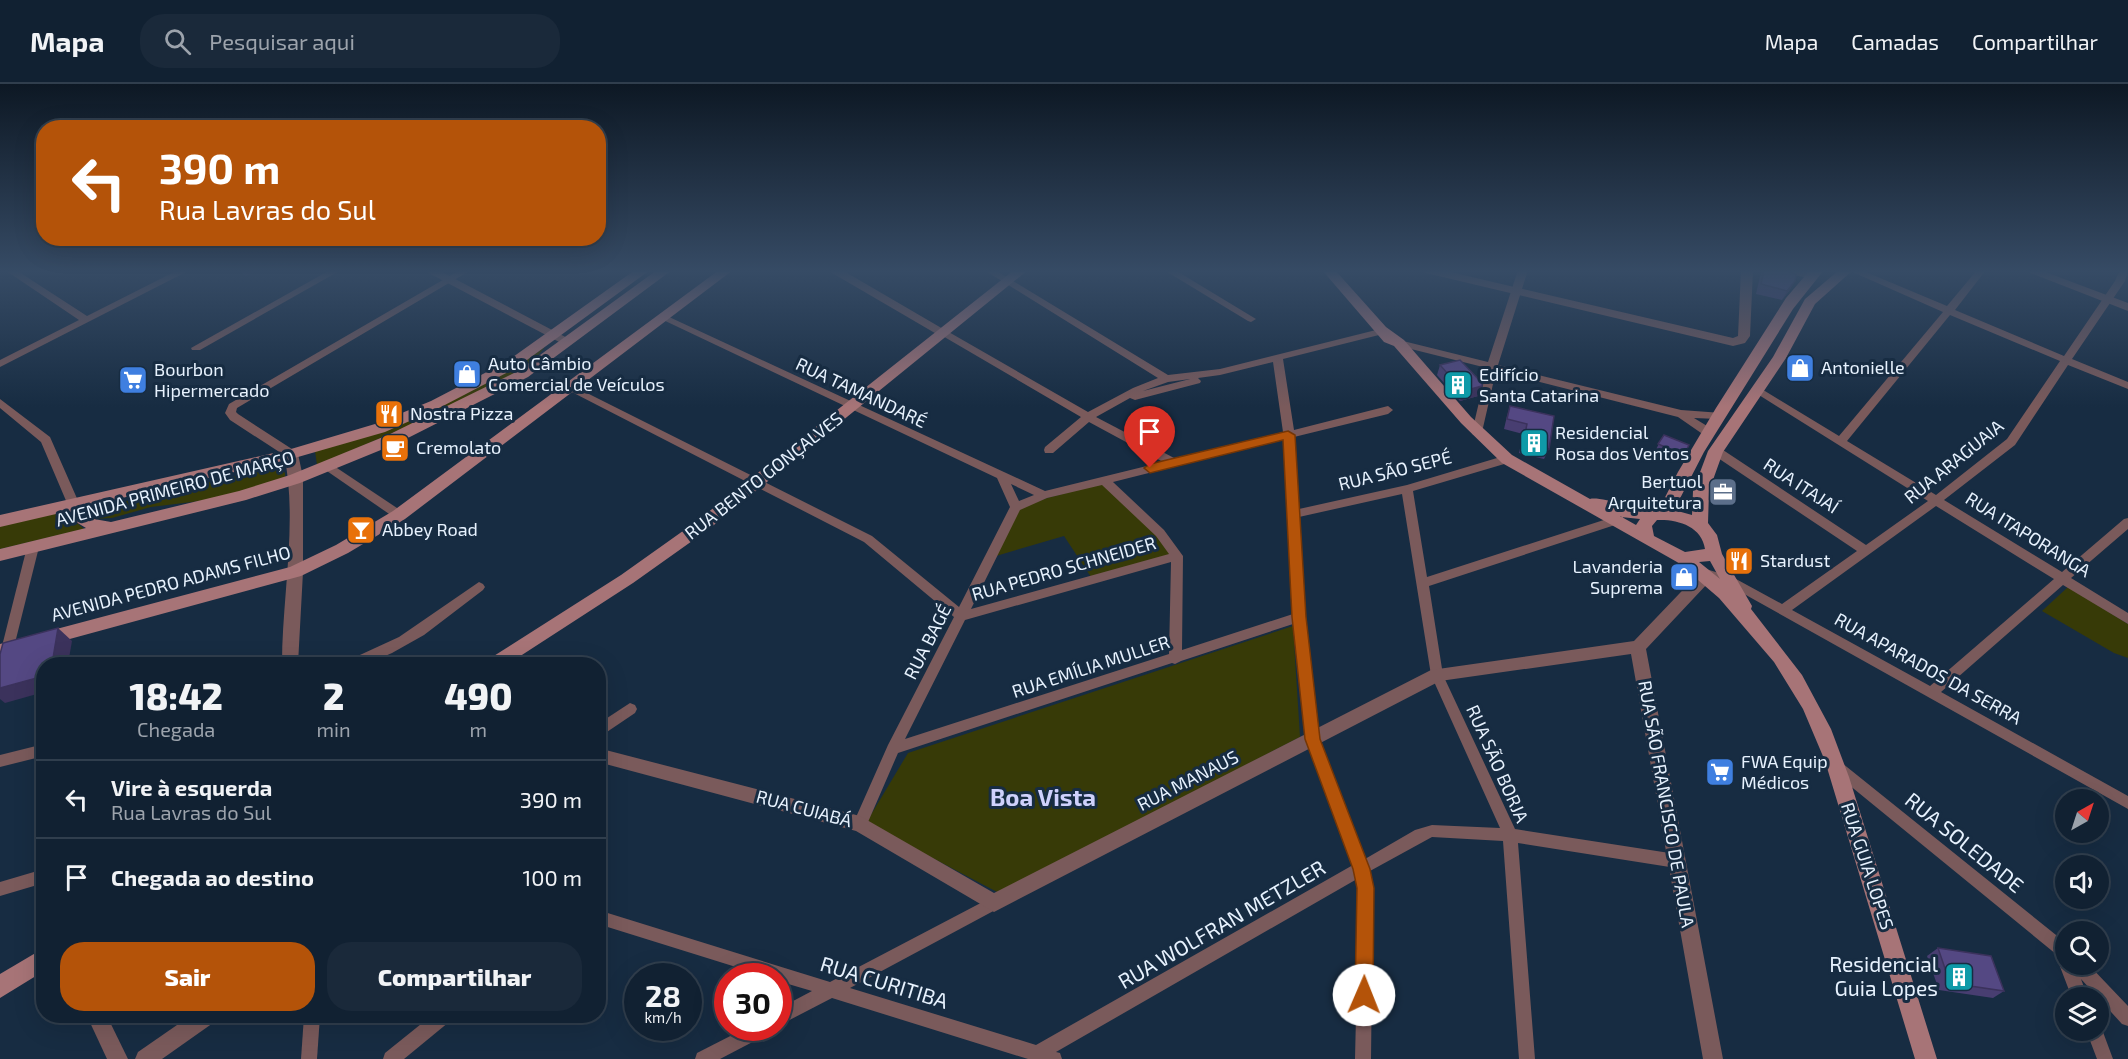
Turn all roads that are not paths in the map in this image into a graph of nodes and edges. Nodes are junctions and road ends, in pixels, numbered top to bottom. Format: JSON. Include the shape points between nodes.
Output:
{"nodes":[{"id":1,"x":79,"y":316,"type":"edge"},
{"id":2,"x":95,"y":316,"type":"edge"},
{"id":3,"x":255,"y":316,"type":"edge"},
{"id":4,"x":388,"y":316,"type":"edge"},
{"id":5,"x":518,"y":316,"type":"edge"},
{"id":6,"x":588,"y":316,"type":"edge"},
{"id":7,"x":596,"y":316,"type":"edge"},
{"id":8,"x":667,"y":316,"type":"edge"},
{"id":9,"x":913,"y":316,"type":"edge"},
{"id":10,"x":966,"y":316,"type":"edge"},
{"id":11,"x":1063,"y":316,"type":"edge"},
{"id":12,"x":1245,"y":316,"type":"edge"},
{"id":13,"x":1370,"y":316,"type":"edge"},
{"id":14,"x":1509,"y":316,"type":"edge"},
{"id":15,"x":1620,"y":316,"type":"edge"},
{"id":16,"x":1745,"y":316,"type":"edge"},
{"id":17,"x":1782,"y":316,"type":"edge"},
{"id":18,"x":1803,"y":316,"type":"edge"},
{"id":19,"x":1945,"y":316,"type":"edge"},
{"id":20,"x":1963,"y":316,"type":"edge"},
{"id":21,"x":2097,"y":316,"type":"edge"},
{"id":22,"x":664,"y":318,"type":"junction"},
{"id":23,"x":1251,"y":319,"type":"dead end"},
{"id":24,"x":86,"y":320,"type":"junction"},
{"id":25,"x":1384,"y":331,"type":"junction"},
{"id":26,"x":944,"y":333,"type":"junction"},
{"id":27,"x":561,"y":338,"type":"junction"},
{"id":28,"x":1399,"y":343,"type":"junction"},
{"id":29,"x":196,"y":348,"type":"dead end"},
{"id":30,"x":1278,"y":359,"type":"junction"},
{"id":31,"x":2068,"y":360,"type":"junction"},
{"id":32,"x":0,"y":364,"type":"edge"},
{"id":33,"x":1418,"y":367,"type":"junction"},
{"id":34,"x":1492,"y":367,"type":"junction"},
{"id":35,"x":1220,"y":372,"type":"junction"},
{"id":36,"x":1166,"y":379,"type":"junction"},
{"id":37,"x":2128,"y":386,"type":"edge"},
{"id":38,"x":569,"y":388,"type":"junction"},
{"id":39,"x":1756,"y":390,"type":"junction"},
{"id":40,"x":1122,"y":400,"type":"junction"},
{"id":41,"x":0,"y":402,"type":"edge"},
{"id":42,"x":852,"y":407,"type":"junction"},
{"id":43,"x":1388,"y":410,"type":"dead end"},
{"id":44,"x":1681,"y":414,"type":"junction"},
{"id":45,"x":1718,"y":415,"type":"junction"},
{"id":46,"x":1088,"y":417,"type":"junction"},
{"id":47,"x":1477,"y":432,"type":"junction"},
{"id":48,"x":1708,"y":432,"type":"junction"},
{"id":49,"x":1288,"y":435,"type":"junction"},
{"id":50,"x":1841,"y":441,"type":"junction"},
{"id":51,"x":1049,"y":450,"type":"dead end"},
{"id":52,"x":1716,"y":451,"type":"junction"},
{"id":53,"x":291,"y":454,"type":"junction"},
{"id":54,"x":1507,"y":459,"type":"junction"},
{"id":55,"x":1173,"y":462,"type":"junction"},
{"id":56,"x":328,"y":466,"type":"junction"},
{"id":57,"x":1002,"y":477,"type":"junction"},
{"id":58,"x":296,"y":479,"type":"junction"},
{"id":59,"x":1105,"y":480,"type":"junction"},
{"id":60,"x":758,"y":483,"type":"junction"},
{"id":61,"x":1407,"y":489,"type":"junction"},
{"id":62,"x":1044,"y":495,"type":"junction"},
{"id":63,"x":1566,"y":495,"type":"junction"},
{"id":64,"x":1937,"y":500,"type":"junction"},
{"id":65,"x":73,"y":503,"type":"junction"},
{"id":66,"x":1016,"y":507,"type":"junction"},
{"id":67,"x":176,"y":512,"type":"junction"},
{"id":68,"x":399,"y":515,"type":"junction"},
{"id":69,"x":1292,"y":515,"type":"junction"},
{"id":70,"x":1658,"y":515,"type":"junction"},
{"id":71,"x":0,"y":521,"type":"edge"},
{"id":72,"x":1614,"y":521,"type":"junction"},
{"id":73,"x":2128,"y":522,"type":"edge"},
{"id":74,"x":1700,"y":524,"type":"junction"},
{"id":75,"x":1647,"y":540,"type":"junction"},
{"id":76,"x":33,"y":547,"type":"junction"},
{"id":77,"x":1865,"y":550,"type":"junction"},
{"id":78,"x":1714,"y":554,"type":"junction"},
{"id":79,"x":0,"y":555,"type":"edge"},
{"id":80,"x":1177,"y":556,"type":"junction"},
{"id":81,"x":1683,"y":558,"type":"junction"},
{"id":82,"x":295,"y":572,"type":"junction"},
{"id":83,"x":1706,"y":575,"type":"junction"},
{"id":84,"x":2065,"y":579,"type":"junction"},
{"id":85,"x":1732,"y":582,"type":"junction"},
{"id":86,"x":1422,"y":583,"type":"junction"},
{"id":87,"x":479,"y":587,"type":"dead end"},
{"id":88,"x":1783,"y":610,"type":"junction"},
{"id":89,"x":961,"y":616,"type":"junction"},
{"id":90,"x":1299,"y":617,"type":"junction"},
{"id":91,"x":2128,"y":619,"type":"edge"},
{"id":92,"x":1751,"y":621,"type":"junction"},
{"id":93,"x":1638,"y":647,"type":"junction"},
{"id":94,"x":4,"y":650,"type":"edge"},
{"id":95,"x":290,"y":657,"type":"edge"},
{"id":96,"x":370,"y":657,"type":"edge"},
{"id":97,"x":506,"y":657,"type":"edge"},
{"id":98,"x":1175,"y":659,"type":"junction"},
{"id":99,"x":1437,"y":675,"type":"junction"},
{"id":100,"x":0,"y":679,"type":"edge"},
{"id":101,"x":1931,"y":693,"type":"junction"},
{"id":102,"x":630,"y":709,"type":"dead end"},
{"id":103,"x":606,"y":726,"type":"edge"},
{"id":104,"x":1312,"y":739,"type":"junction"},
{"id":105,"x":893,"y":749,"type":"junction"},
{"id":106,"x":36,"y":752,"type":"edge"},
{"id":107,"x":606,"y":757,"type":"edge"},
{"id":108,"x":0,"y":761,"type":"edge"},
{"id":109,"x":1836,"y":766,"type":"junction"},
{"id":110,"x":2128,"y":803,"type":"edge"},
{"id":111,"x":860,"y":824,"type":"junction"},
{"id":112,"x":1510,"y":836,"type":"junction"},
{"id":113,"x":1676,"y":861,"type":"junction"},
{"id":114,"x":1362,"y":869,"type":"junction"},
{"id":115,"x":36,"y":878,"type":"edge"},
{"id":116,"x":0,"y":889,"type":"edge"},
{"id":117,"x":994,"y":903,"type":"junction"},
{"id":118,"x":606,"y":920,"type":"edge"},
{"id":119,"x":2055,"y":943,"type":"edge"},
{"id":120,"x":36,"y":962,"type":"edge"},
{"id":121,"x":2087,"y":975,"type":"edge"},
{"id":122,"x":0,"y":987,"type":"edge"},
{"id":123,"x":831,"y":991,"type":"junction"},
{"id":124,"x":792,"y":1011,"type":"edge"},
{"id":125,"x":2128,"y":1018,"type":"edge"},
{"id":126,"x":100,"y":1023,"type":"edge"},
{"id":127,"x":196,"y":1023,"type":"edge"},
{"id":128,"x":312,"y":1023,"type":"edge"},
{"id":129,"x":435,"y":1023,"type":"edge"},
{"id":130,"x":737,"y":1041,"type":"edge"},
{"id":131,"x":2098,"y":1041,"type":"edge"},
{"id":132,"x":1046,"y":1056,"type":"edge"},
{"id":133,"x":395,"y":1058,"type":"edge"},
{"id":134,"x":118,"y":1059,"type":"edge"},
{"id":135,"x":145,"y":1059,"type":"edge"},
{"id":136,"x":309,"y":1059,"type":"edge"},
{"id":137,"x":703,"y":1059,"type":"edge"},
{"id":138,"x":1363,"y":1059,"type":"edge"},
{"id":139,"x":1527,"y":1059,"type":"edge"},
{"id":140,"x":1713,"y":1059,"type":"edge"},
{"id":141,"x":1926,"y":1059,"type":"edge"},
{"id":142,"x":2105,"y":1059,"type":"edge"}],
"edges":[{"from":1,"to":24,"type":"street"},
{"from":2,"to":24,"type":"street"},
{"from":3,"to":29,"type":"street"},
{"from":4,"to":53,"type":"street","via":[[233,406],[230,413],[234,417]]},
{"from":5,"to":27,"type":"street"},
{"from":6,"to":27,"type":"main road","name":"AVENIDA PRIMEIRO DE MARÇO"},
{"from":7,"to":27,"type":"main road","name":"AVENIDA PRIMEIRO DE MARÇO"},
{"from":8,"to":22,"type":"main road","name":"AVENIDA PEDRO ADAMS FILHO"},
{"from":9,"to":26,"type":"street"},
{"from":10,"to":26,"type":"main road","name":"RUA BENTO GONÇALVES"},
{"from":11,"to":36,"type":"street"},
{"from":12,"to":23,"type":"street"},
{"from":13,"to":25,"type":"main road"},
{"from":14,"to":34,"type":"street"},
{"from":15,"to":16,"type":"street","via":[[1737,341],[1744,336]]},
{"from":17,"to":45,"type":"main road"},
{"from":18,"to":39,"type":"main road"},
{"from":19,"to":50,"type":"street"},
{"from":20,"to":31,"type":"street"},
{"from":21,"to":31,"type":"street","name":"RUA ARAGUAIA"},
{"from":22,"to":38,"type":"main road","name":"AVENIDA PEDRO ADAMS FILHO"},
{"from":22,"to":42,"type":"street","name":"RUA TAMANDARÉ"},
{"from":24,"to":32,"type":"street"},
{"from":25,"to":28,"type":"main road"},
{"from":25,"to":30,"type":"street"},
{"from":25,"to":33,"type":"main road","via":[[1403,356]]},
{"from":26,"to":42,"type":"main road","name":"RUA BENTO GONÇALVES"},
{"from":26,"to":46,"type":"street"},
{"from":27,"to":53,"type":"main road","name":"AVENIDA PRIMEIRO DE MARÇO","via":[[436,404],[380,428]]},
{"from":27,"to":56,"type":"main road","name":"AVENIDA PRIMEIRO DE MARÇO","via":[[523,374],[494,390]]},
{"from":28,"to":33,"type":"main road"},
{"from":28,"to":34,"type":"street"},
{"from":30,"to":35,"type":"street"},
{"from":30,"to":49,"type":"street"},
{"from":31,"to":37,"type":"street"},
{"from":31,"to":64,"type":"street","name":"RUA ARAGUAIA","via":[[2011,442]]},
{"from":33,"to":47,"type":"main road"},
{"from":34,"to":44,"type":"street"},
{"from":34,"to":47,"type":"street"},
{"from":35,"to":36,"type":"street"},
{"from":35,"to":40,"type":"street"},
{"from":36,"to":40,"type":"street"},
{"from":38,"to":60,"type":"street"},
{"from":38,"to":68,"type":"main road","name":"AVENIDA PEDRO ADAMS FILHO"},
{"from":39,"to":50,"type":"street","name":"RUA ITAPORANGA"},
{"from":39,"to":52,"type":"main road"},
{"from":40,"to":46,"type":"street"},
{"from":41,"to":65,"type":"street","via":[[46,440]]},
{"from":42,"to":57,"type":"street","name":"RUA TAMANDARÉ"},
{"from":42,"to":60,"type":"main road","name":"RUA BENTO GONÇALVES"},
{"from":43,"to":49,"type":"street"},
{"from":44,"to":45,"type":"street"},
{"from":44,"to":48,"type":"street"},
{"from":45,"to":48,"type":"main road"},
{"from":46,"to":51,"type":"street"},
{"from":46,"to":55,"type":"street"},
{"from":47,"to":54,"type":"main road"},
{"from":48,"to":70,"type":"main road"},
{"from":49,"to":55,"type":"street"},
{"from":49,"to":69,"type":"street"},
{"from":50,"to":64,"type":"street","name":"RUA ITAPORANGA"},
{"from":52,"to":74,"type":"main road","via":[[1701,491]]},
{"from":52,"to":77,"type":"street","name":"RUA ITAJAÍ"},
{"from":53,"to":58,"type":"street"},
{"from":53,"to":65,"type":"main road","name":"AVENIDA PRIMEIRO DE MARÇO"},
{"from":54,"to":61,"type":"street","name":"RUA SÃO SEPÉ"},
{"from":54,"to":63,"type":"main road"},
{"from":55,"to":59,"type":"street"},
{"from":56,"to":58,"type":"main road","name":"AVENIDA PRIMEIRO DE MARÇO"},
{"from":56,"to":68,"type":"street"},
{"from":57,"to":62,"type":"street","name":"RUA TAMANDARÉ"},
{"from":57,"to":66,"type":"street"},
{"from":58,"to":67,"type":"main road","name":"AVENIDA PRIMEIRO DE MARÇO"},
{"from":58,"to":82,"type":"street"},
{"from":59,"to":62,"type":"street"},
{"from":59,"to":80,"type":"street","via":[[1160,533]]},
{"from":60,"to":89,"type":"street","via":[[868,539]]},
{"from":60,"to":97,"type":"main road","name":"RUA BENTO GONÇALVES","via":[[666,552]]},
{"from":61,"to":69,"type":"street","name":"RUA SÃO SEPÉ"},
{"from":61,"to":86,"type":"street","name":"RUA SÃO BORJA"},
{"from":62,"to":66,"type":"street"},
{"from":63,"to":70,"type":"main road","via":[[1621,511]]},
{"from":63,"to":72,"type":"main road","name":"RUA GUIA LOPES"},
{"from":64,"to":77,"type":"street","name":"RUA ARAGUAIA"},
{"from":64,"to":84,"type":"street","name":"RUA ITAPORANGA"},
{"from":65,"to":67,"type":"main road","via":[[84,522],[95,526]]},
{"from":65,"to":71,"type":"main road","name":"AVENIDA PRIMEIRO DE MARÇO"},
{"from":66,"to":89,"type":"street","name":"RUA BAGÉ"},
{"from":67,"to":76,"type":"main road","name":"AVENIDA PRIMEIRO DE MARÇO"},
{"from":68,"to":82,"type":"main road","name":"AVENIDA PEDRO ADAMS FILHO"},
{"from":69,"to":90,"type":"street"},
{"from":70,"to":74,"type":"main road","via":[[1688,518]]},
{"from":70,"to":75,"type":"main road","via":[[1644,525]]},
{"from":72,"to":75,"type":"main road","name":"RUA GUIA LOPES"},
{"from":72,"to":86,"type":"street"},
{"from":73,"to":84,"type":"street"},
{"from":74,"to":78,"type":"main road","name":"RUA GUIA LOPES","via":[[1710,535]]},
{"from":75,"to":81,"type":"main road","name":"RUA GUIA LOPES"},
{"from":76,"to":79,"type":"main road","name":"AVENIDA PRIMEIRO DE MARÇO"},
{"from":76,"to":94,"type":"street"},
{"from":77,"to":88,"type":"street","name":"RUA ARAGUAIA"},
{"from":78,"to":81,"type":"main road"},
{"from":78,"to":85,"type":"main road","name":"RUA GUIA LOPES"},
{"from":80,"to":89,"type":"street","name":"RUA PEDRO SCHNEIDER"},
{"from":80,"to":98,"type":"street"},
{"from":81,"to":83,"type":"main road","name":"RUA GUIA LOPES"},
{"from":82,"to":94,"type":"main road","name":"AVENIDA PEDRO ADAMS FILHO"},
{"from":82,"to":95,"type":"street"},
{"from":83,"to":85,"type":"street","name":"RUA APARADOS DA SERRA"},
{"from":83,"to":92,"type":"main road","name":"RUA GUIA LOPES"},
{"from":83,"to":93,"type":"street"},
{"from":84,"to":91,"type":"street","name":"RUA ITAPORANGA"},
{"from":84,"to":101,"type":"street"},
{"from":85,"to":88,"type":"street","name":"RUA APARADOS DA SERRA"},
{"from":85,"to":92,"type":"main road","name":"RUA GUIA LOPES"},
{"from":86,"to":99,"type":"street","name":"RUA SÃO BORJA"},
{"from":87,"to":96,"type":"street","via":[[427,627]]},
{"from":88,"to":101,"type":"street","name":"RUA APARADOS DA SERRA"},
{"from":89,"to":105,"type":"street","name":"RUA BAGÉ"},
{"from":90,"to":98,"type":"street","name":"RUA EMÍLIA MULLER"},
{"from":90,"to":104,"type":"street"},
{"from":92,"to":109,"type":"main road","name":"RUA GUIA LOPES","via":[[1806,696]]},
{"from":93,"to":99,"type":"street","name":"RUA MANAUS"},
{"from":93,"to":113,"type":"street","name":"RUA SÃO FRANCISCO DE PAULA"},
{"from":94,"to":100,"type":"street"},
{"from":98,"to":105,"type":"street","name":"RUA EMÍLIA MULLER"},
{"from":99,"to":104,"type":"street","name":"RUA MANAUS"},
{"from":99,"to":112,"type":"street","name":"RUA SÃO BORJA"},
{"from":101,"to":110,"type":"street","name":"RUA APARADOS DA SERRA"},
{"from":102,"to":103,"type":"street"},
{"from":104,"to":114,"type":"street"},
{"from":104,"to":117,"type":"street","name":"RUA MANAUS"},
{"from":105,"to":111,"type":"street","name":"RUA BAGÉ"},
{"from":106,"to":108,"type":"street"},
{"from":107,"to":111,"type":"street","name":"RUA CUIABÁ"},
{"from":109,"to":119,"type":"street","name":"RUA SOLEDADE"},
{"from":109,"to":141,"type":"main road","name":"RUA GUIA LOPES"},
{"from":111,"to":117,"type":"street","name":"RUA CUIABÁ"},
{"from":112,"to":113,"type":"street","name":"RUA WOLFRAN METZLER"},
{"from":112,"to":114,"type":"street","name":"RUA WOLFRAN METZLER","via":[[1432,831]]},
{"from":112,"to":139,"type":"street","name":"RUA SÃO BORJA"},
{"from":113,"to":140,"type":"street","name":"RUA SÃO FRANCISCO DE PAULA"},
{"from":114,"to":132,"type":"street","name":"RUA WOLFRAN METZLER"},
{"from":114,"to":138,"type":"street","via":[[1366,888]]},
{"from":115,"to":116,"type":"street"},
{"from":117,"to":123,"type":"street","name":"RUA MANAUS"},
{"from":118,"to":123,"type":"street","name":"RUA CURITIBA"},
{"from":120,"to":122,"type":"main road"},
{"from":121,"to":125,"type":"street"},
{"from":123,"to":124,"type":"street","name":"RUA MANAUS"},
{"from":123,"to":132,"type":"street","name":"RUA CURITIBA"},
{"from":126,"to":134,"type":"street"},
{"from":127,"to":135,"type":"street"},
{"from":128,"to":136,"type":"street"},
{"from":129,"to":133,"type":"street"},
{"from":130,"to":137,"type":"street"},
{"from":131,"to":142,"type":"street"}]}
